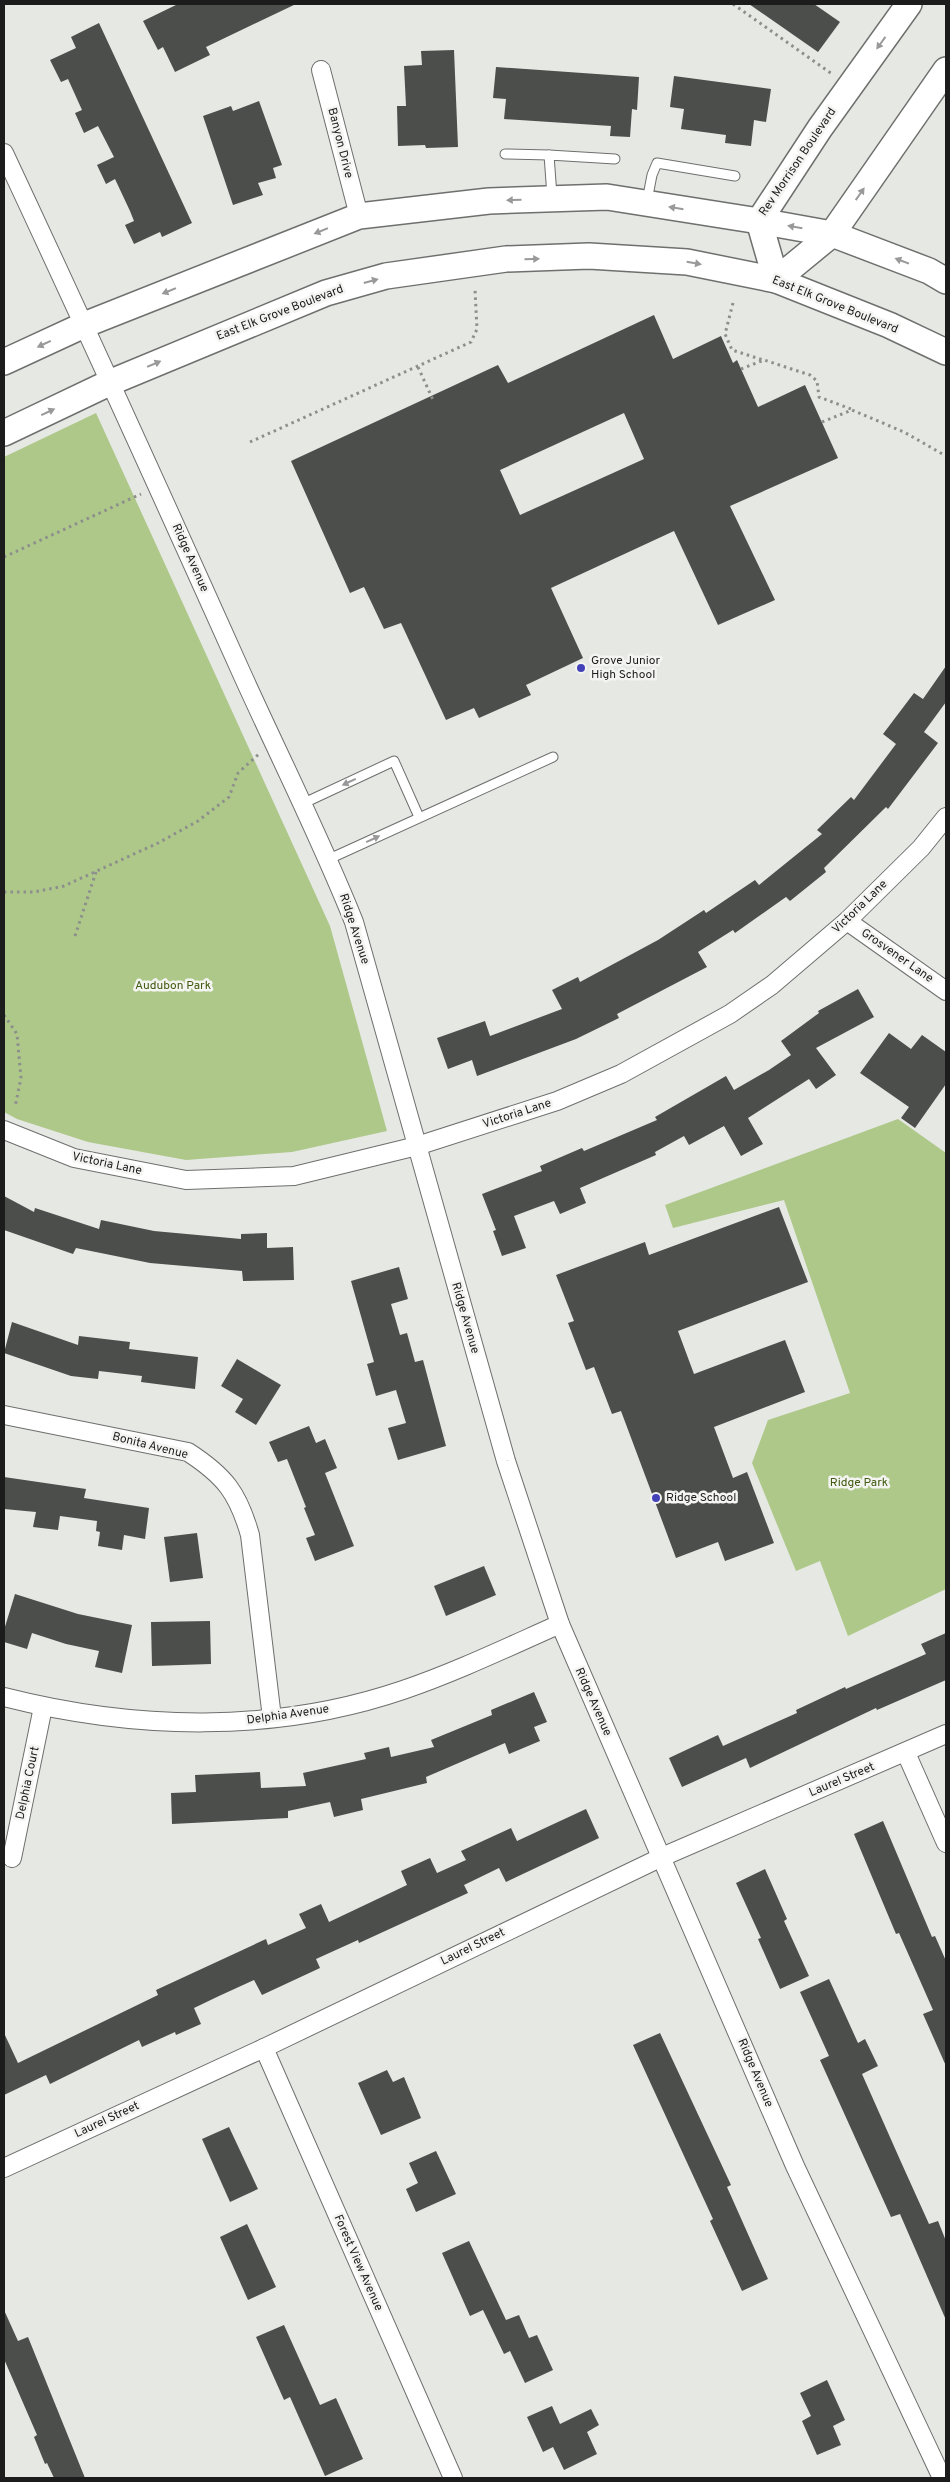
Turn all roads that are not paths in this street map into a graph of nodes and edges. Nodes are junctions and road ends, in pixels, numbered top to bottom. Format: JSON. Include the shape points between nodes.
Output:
{"nodes":[{"id":1,"x":902,"y":6,"type":"edge"},
{"id":2,"x":321,"y":70,"type":"dead end"},
{"id":3,"x":946,"y":70,"type":"edge"},
{"id":4,"x":4,"y":152,"type":"edge"},
{"id":5,"x":505,"y":154,"type":"dead end"},
{"id":6,"x":549,"y":155,"type":"junction"},
{"id":7,"x":615,"y":159,"type":"dead end"},
{"id":8,"x":735,"y":176,"type":"dead end"},
{"id":9,"x":553,"y":199,"type":"junction"},
{"id":10,"x":647,"y":204,"type":"junction"},
{"id":11,"x":359,"y":216,"type":"junction"},
{"id":12,"x":759,"y":221,"type":"junction"},
{"id":13,"x":832,"y":234,"type":"junction"},
{"id":14,"x":776,"y":280,"type":"junction"},
{"id":15,"x":946,"y":281,"type":"edge"},
{"id":16,"x":84,"y":325,"type":"junction"},
{"id":17,"x":946,"y":352,"type":"edge"},
{"id":18,"x":4,"y":362,"type":"edge"},
{"id":19,"x":110,"y":383,"type":"junction"},
{"id":20,"x":4,"y":433,"type":"edge"},
{"id":21,"x":553,"y":757,"type":"dead end"},
{"id":22,"x":304,"y":803,"type":"junction"},
{"id":23,"x":419,"y":817,"type":"junction"},
{"id":24,"x":946,"y":817,"type":"edge"},
{"id":25,"x":329,"y":859,"type":"junction"},
{"id":26,"x":847,"y":921,"type":"junction"},
{"id":27,"x":946,"y":991,"type":"edge"},
{"id":28,"x":4,"y":1130,"type":"edge"},
{"id":29,"x":417,"y":1146,"type":"junction"},
{"id":30,"x":4,"y":1415,"type":"edge"},
{"id":31,"x":560,"y":1624,"type":"junction"},
{"id":32,"x":4,"y":1697,"type":"edge"},
{"id":33,"x":44,"y":1707,"type":"junction"},
{"id":34,"x":272,"y":1718,"type":"junction"},
{"id":35,"x":946,"y":1734,"type":"edge"},
{"id":36,"x":906,"y":1752,"type":"junction"},
{"id":37,"x":946,"y":1842,"type":"edge"},
{"id":38,"x":662,"y":1857,"type":"junction"},
{"id":39,"x":12,"y":1858,"type":"dead end"},
{"id":40,"x":264,"y":2048,"type":"junction"},
{"id":41,"x":4,"y":2168,"type":"edge"},
{"id":42,"x":453,"y":2478,"type":"edge"},
{"id":43,"x":942,"y":2478,"type":"edge"}],
"edges":[{"from":1,"to":12,"type":"street","name":"Rev Morrison Boulevard","one_way":true},
{"from":2,"to":11,"type":"street","name":"Banyon Drive"},
{"from":13,"to":3,"type":"street","one_way":true},
{"from":4,"to":16,"type":"street","name":"Ridge Avenue"},
{"from":5,"to":6,"type":"lane"},
{"from":6,"to":7,"type":"lane"},
{"from":6,"to":9,"type":"lane"},
{"from":8,"to":10,"type":"lane","via":[[657,163]]},
{"from":9,"to":10,"type":"street","via":[[607,197]]},
{"from":9,"to":11,"type":"street","one_way":true,"via":[[488,201]]},
{"from":12,"to":10,"type":"street","one_way":true},
{"from":11,"to":16,"type":"street","one_way":true},
{"from":13,"to":12,"type":"street","one_way":true},
{"from":12,"to":14,"type":"street","name":"Rev Morrison Boulevard"},
{"from":13,"to":14,"type":"street"},
{"from":15,"to":13,"type":"street","one_way":true,"via":[[929,271]]},
{"from":14,"to":17,"type":"street","name":"East Elk Grove Boulevard","via":[[890,325]]},
{"from":19,"to":14,"type":"street","name":"East Elk Grove Boulevard","one_way":true,"via":[[326,293],[386,276],[440,267],[590,256],[687,262]]},
{"from":16,"to":18,"type":"street","one_way":true},
{"from":16,"to":19,"type":"street","name":"Ridge Avenue"},
{"from":20,"to":19,"type":"street","name":"East Elk Grove Boulevard","one_way":true},
{"from":19,"to":22,"type":"street","name":"Ridge Avenue"},
{"from":21,"to":23,"type":"lane"},
{"from":23,"to":22,"type":"lane","one_way":true,"via":[[394,761]]},
{"from":22,"to":25,"type":"street","name":"Ridge Avenue"},
{"from":25,"to":23,"type":"lane","one_way":true},
{"from":24,"to":26,"type":"street","name":"Victoria Lane","via":[[921,848]]},
{"from":25,"to":29,"type":"street","name":"Ridge Avenue","via":[[354,922]]},
{"from":26,"to":27,"type":"street","name":"Grosvener Lane"},
{"from":26,"to":29,"type":"street","name":"Victoria Lane","via":[[772,985],[730,1014],[621,1074],[557,1101]]},
{"from":28,"to":29,"type":"street","name":"Victoria Lane","via":[[74,1158],[186,1180],[294,1176]]},
{"from":29,"to":31,"type":"street","name":"Ridge Avenue","via":[[506,1461]]},
{"from":30,"to":34,"type":"street","name":"Bonita Avenue","via":[[188,1452],[233,1491],[250,1535]]},
{"from":31,"to":34,"type":"street","name":"Delphia Avenue","via":[[401,1691],[332,1709]]},
{"from":31,"to":38,"type":"street","name":"Ridge Avenue"},
{"from":32,"to":33,"type":"street","name":"Delphia Avenue"},
{"from":33,"to":34,"type":"street","name":"Delphia Avenue","via":[[84,1715],[182,1724]]},
{"from":33,"to":39,"type":"street","name":"Delphia Court"},
{"from":35,"to":36,"type":"street","name":"Laurel Street"},
{"from":36,"to":37,"type":"street"},
{"from":36,"to":38,"type":"street","name":"Laurel Street"},
{"from":38,"to":40,"type":"street","name":"Laurel Street"},
{"from":38,"to":43,"type":"street","name":"Ridge Avenue","via":[[796,2166]]},
{"from":40,"to":41,"type":"street","name":"Laurel Street"},
{"from":40,"to":42,"type":"street","name":"Forest View Avenue"}]}
